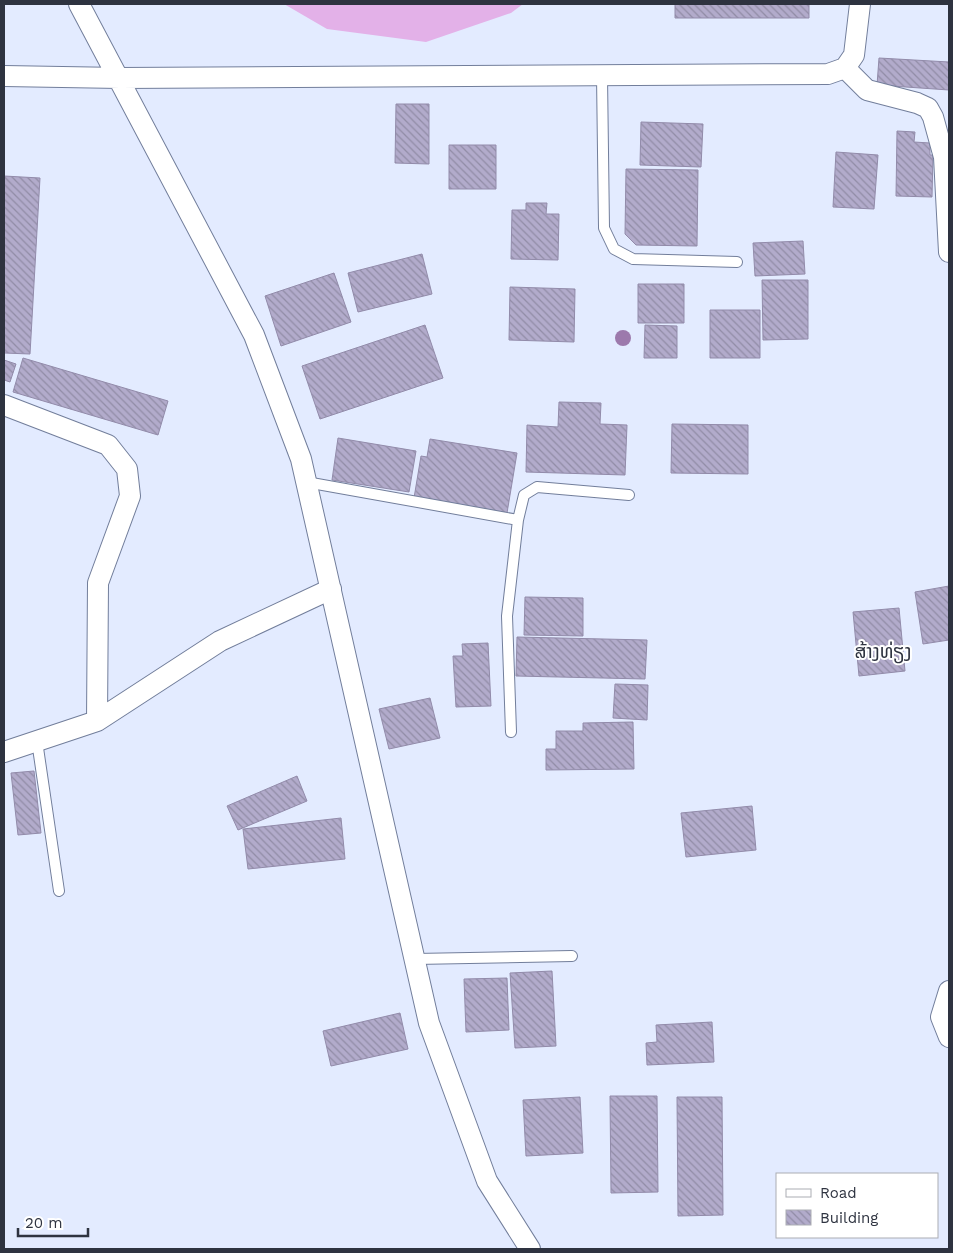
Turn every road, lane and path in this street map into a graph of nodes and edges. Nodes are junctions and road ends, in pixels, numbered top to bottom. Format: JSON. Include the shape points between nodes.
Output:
{"nodes":[{"id":1,"x":79,"y":4,"type":"edge"},
{"id":2,"x":860,"y":4,"type":"edge"},
{"id":3,"x":845,"y":68,"type":"junction"},
{"id":4,"x":4,"y":76,"type":"edge"},
{"id":5,"x":602,"y":76,"type":"junction"},
{"id":6,"x":120,"y":78,"type":"junction"},
{"id":7,"x":949,"y":252,"type":"edge"},
{"id":8,"x":737,"y":262,"type":"dead end"},
{"id":9,"x":4,"y":405,"type":"edge"},
{"id":10,"x":306,"y":482,"type":"junction"},
{"id":11,"x":629,"y":496,"type":"dead end"},
{"id":12,"x":518,"y":520,"type":"junction"},
{"id":13,"x":331,"y":589,"type":"junction"},
{"id":14,"x":97,"y":721,"type":"junction"},
{"id":15,"x":511,"y":732,"type":"dead end"},
{"id":16,"x":37,"y":741,"type":"junction"},
{"id":17,"x":4,"y":752,"type":"edge"},
{"id":18,"x":59,"y":891,"type":"dead end"},
{"id":19,"x":572,"y":956,"type":"dead end"},
{"id":20,"x":415,"y":959,"type":"junction"},
{"id":21,"x":949,"y":991,"type":"edge"},
{"id":22,"x":949,"y":1037,"type":"edge"},
{"id":23,"x":530,"y":1249,"type":"edge"}],
"edges":[{"from":1,"to":6,"type":"street"},
{"from":2,"to":3,"type":"street","via":[[854,55]]},
{"from":3,"to":5,"type":"street","via":[[828,74]]},
{"from":3,"to":7,"type":"street","via":[[867,90],[917,102],[928,108],[944,157]]},
{"from":4,"to":6,"type":"street"},
{"from":5,"to":6,"type":"street"},
{"from":5,"to":8,"type":"lane","via":[[604,228],[614,249],[633,259]]},
{"from":6,"to":10,"type":"street","via":[[254,335],[301,459]]},
{"from":9,"to":14,"type":"street","via":[[108,445],[127,469],[130,496],[98,583]]},
{"from":10,"to":12,"type":"lane"},
{"from":10,"to":13,"type":"street"},
{"from":11,"to":12,"type":"lane","via":[[537,487],[524,495]]},
{"from":12,"to":15,"type":"lane","via":[[507,616]]},
{"from":13,"to":14,"type":"street","via":[[220,641]]},
{"from":13,"to":20,"type":"street"},
{"from":14,"to":16,"type":"street"},
{"from":16,"to":17,"type":"street"},
{"from":16,"to":18,"type":"lane"},
{"from":19,"to":20,"type":"lane"},
{"from":20,"to":23,"type":"street","via":[[429,1023],[487,1181]]},
{"from":21,"to":22,"type":"street","via":[[941,1017]]}]}
